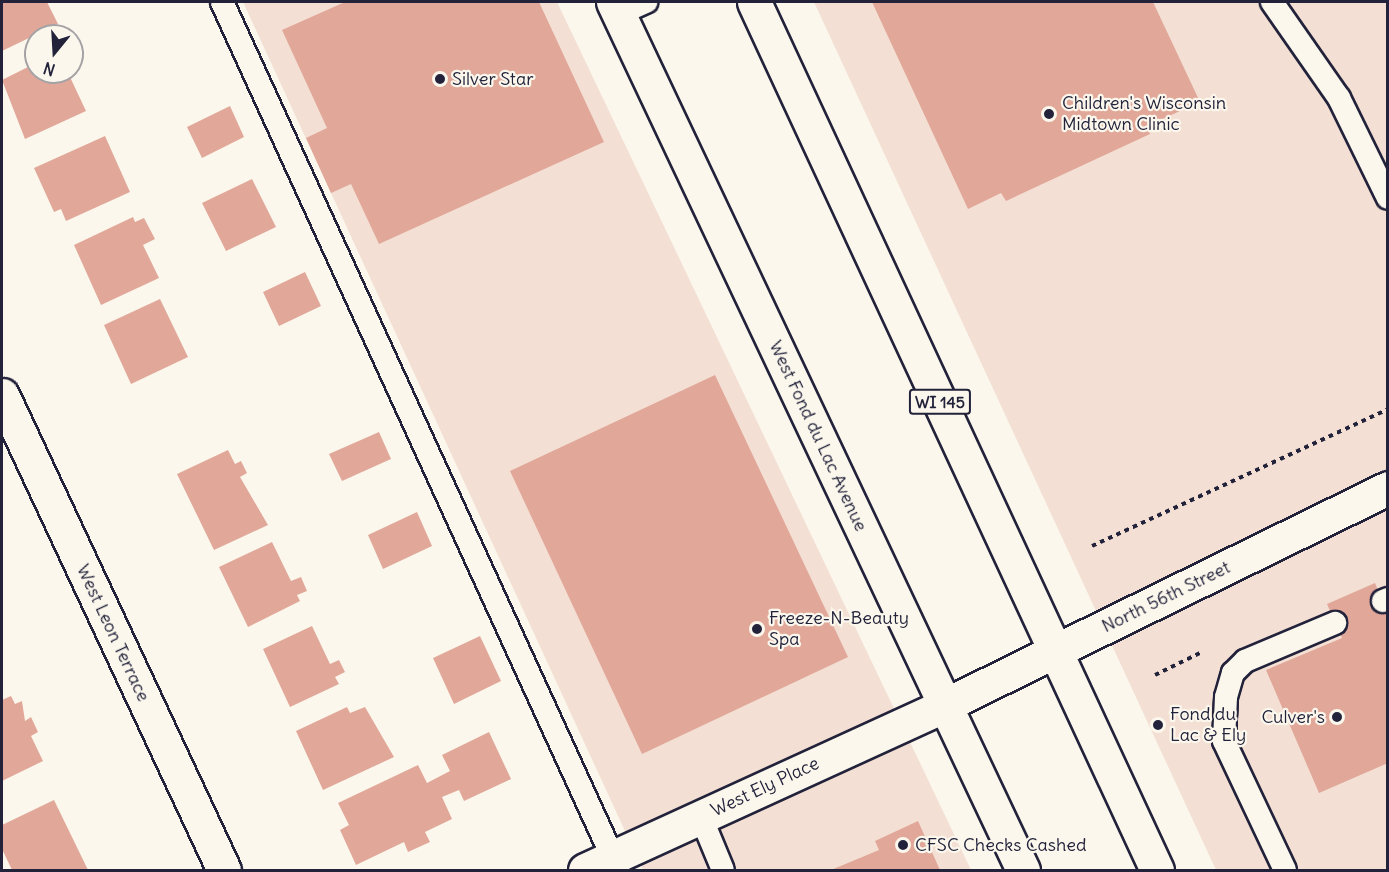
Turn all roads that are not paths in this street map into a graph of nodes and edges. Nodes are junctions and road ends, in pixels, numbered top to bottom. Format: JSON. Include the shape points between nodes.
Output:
{"nodes":[{"id":1,"x":222,"y":2,"type":"edge"},
{"id":2,"x":754,"y":2,"type":"edge"},
{"id":3,"x":1272,"y":2,"type":"edge"},
{"id":4,"x":626,"y":6,"type":"edge"},
{"id":5,"x":1388,"y":198,"type":"edge"},
{"id":6,"x":2,"y":395,"type":"edge"},
{"id":7,"x":1388,"y":488,"type":"edge"},
{"id":8,"x":1335,"y":622,"type":"dead end"},
{"id":9,"x":1055,"y":652,"type":"junction"},
{"id":10,"x":945,"y":705,"type":"junction"},
{"id":11,"x":701,"y":817,"type":"junction"},
{"id":12,"x":606,"y":866,"type":"edge"},
{"id":13,"x":224,"y":870,"type":"edge"},
{"id":14,"x":723,"y":870,"type":"edge"},
{"id":15,"x":1023,"y":870,"type":"edge"},
{"id":16,"x":1157,"y":870,"type":"edge"},
{"id":17,"x":1285,"y":870,"type":"edge"}],
"edges":[{"from":1,"to":12,"type":"lane"},
{"from":2,"to":9,"type":"main road","number":"WI 145"},
{"from":3,"to":5,"type":"lane","via":[[1339,98]]},
{"from":4,"to":10,"type":"main road","name":"West Fond du Lac Avenue"},
{"from":6,"to":13,"type":"main road","name":"West Leon Terrace"},
{"from":7,"to":9,"type":"main road","name":"North 56th Street"},
{"from":8,"to":17,"type":"lane","via":[[1245,661],[1233,673],[1226,697],[1224,741]]},
{"from":9,"to":10,"type":"main road","name":"North 56th Street"},
{"from":9,"to":16,"type":"main road","number":"WI 145"},
{"from":10,"to":11,"type":"main road","name":"West Ely Place"},
{"from":10,"to":15,"type":"main road","name":"West Fond du Lac Avenue"},
{"from":11,"to":12,"type":"main road","name":"West Ely Place"},
{"from":11,"to":14,"type":"lane"}]}
